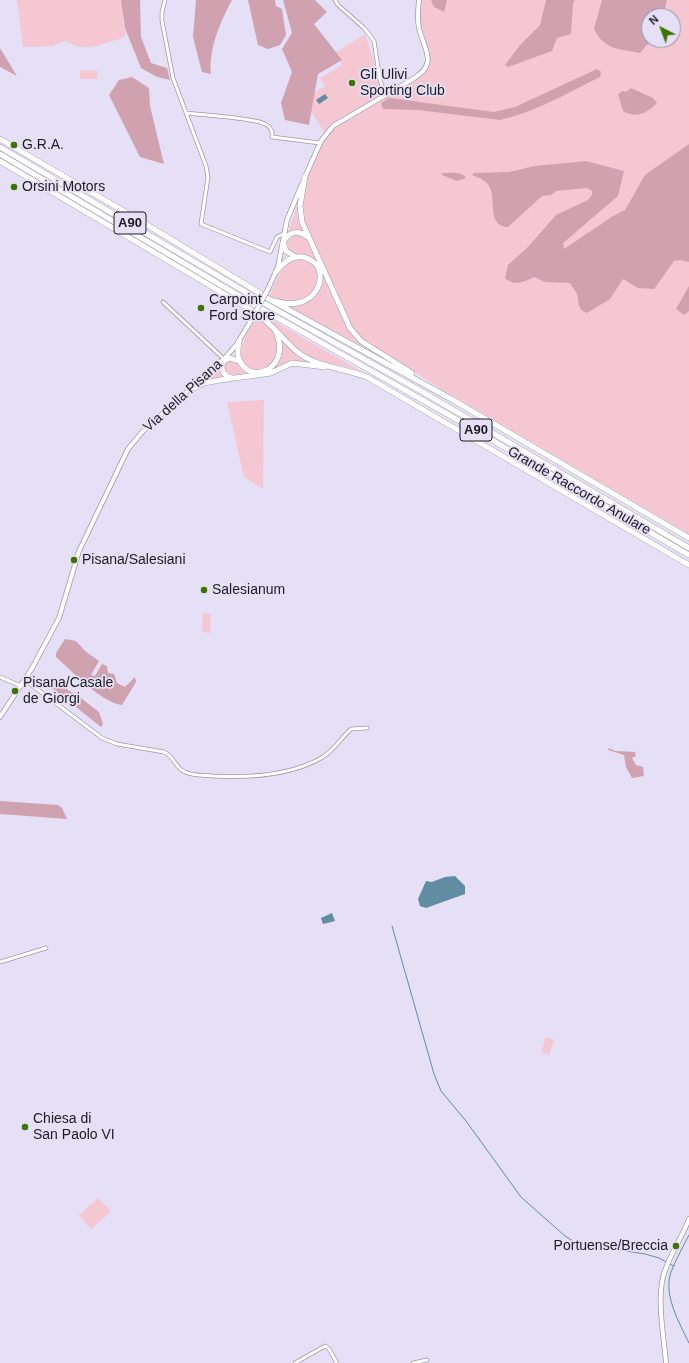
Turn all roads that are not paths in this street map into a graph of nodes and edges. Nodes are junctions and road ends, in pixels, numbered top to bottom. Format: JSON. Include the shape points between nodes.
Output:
{"nodes":[{"id":1,"x":166,"y":0,"type":"edge"},
{"id":2,"x":335,"y":0,"type":"edge"},
{"id":3,"x":419,"y":0,"type":"edge"},
{"id":4,"x":385,"y":95,"type":"junction"},
{"id":5,"x":187,"y":113,"type":"junction"},
{"id":6,"x":0,"y":139,"type":"edge"},
{"id":7,"x":320,"y":143,"type":"junction"},
{"id":8,"x":0,"y":147,"type":"edge"},
{"id":9,"x":0,"y":154,"type":"edge"},
{"id":10,"x":0,"y":161,"type":"edge"},
{"id":11,"x":305,"y":176,"type":"junction"},
{"id":12,"x":285,"y":233,"type":"junction"},
{"id":13,"x":308,"y":237,"type":"junction"},
{"id":14,"x":283,"y":242,"type":"junction"},
{"id":15,"x":294,"y":256,"type":"junction"},
{"id":16,"x":276,"y":272,"type":"junction"},
{"id":17,"x":265,"y":299,"type":"junction"},
{"id":18,"x":163,"y":302,"type":"dead end"},
{"id":19,"x":257,"y":310,"type":"junction"},
{"id":20,"x":274,"y":327,"type":"junction"},
{"id":21,"x":239,"y":341,"type":"junction"},
{"id":22,"x":224,"y":359,"type":"junction"},
{"id":23,"x":240,"y":361,"type":"junction"},
{"id":24,"x":358,"y":373,"type":"junction"},
{"id":25,"x":234,"y":378,"type":"junction"},
{"id":26,"x":194,"y":388,"type":"junction"},
{"id":27,"x":453,"y":400,"type":"junction"},
{"id":28,"x":689,"y":538,"type":"edge"},
{"id":29,"x":689,"y":548,"type":"edge"},
{"id":30,"x":689,"y":555,"type":"edge"},
{"id":31,"x":689,"y":565,"type":"edge"},
{"id":32,"x":0,"y":677,"type":"edge"},
{"id":33,"x":25,"y":680,"type":"junction"},
{"id":34,"x":21,"y":686,"type":"junction"},
{"id":35,"x":0,"y":717,"type":"edge"},
{"id":36,"x":367,"y":728,"type":"dead end"},
{"id":37,"x":46,"y":948,"type":"dead end"},
{"id":38,"x":0,"y":962,"type":"edge"},
{"id":39,"x":689,"y":1219,"type":"edge"},
{"id":40,"x":427,"y":1360,"type":"dead end"},
{"id":41,"x":295,"y":1363,"type":"edge"},
{"id":42,"x":337,"y":1363,"type":"edge"},
{"id":43,"x":413,"y":1363,"type":"edge"},
{"id":44,"x":666,"y":1363,"type":"edge"}],
"edges":[{"from":1,"to":5,"type":"street","via":[[162,21],[173,78]]},
{"from":2,"to":4,"type":"street","via":[[374,41]]},
{"from":3,"to":4,"type":"main road","name":"Via della Pisana","via":[[418,22],[428,54],[427,65],[421,74]]},
{"from":4,"to":7,"type":"main road","name":"Via della Pisana","via":[[337,122]]},
{"from":5,"to":7,"type":"street","via":[[258,121],[270,128],[272,137]]},
{"from":5,"to":12,"type":"street","via":[[208,177],[201,224],[270,252],[277,237]]},
{"from":6,"to":17,"type":"highway","name":"Grande Raccordo Anulare","via":[[139,220]]},
{"from":7,"to":11,"type":"main road","name":"Via della Pisana"},
{"from":8,"to":17,"type":"highway","name":"Grande Raccordo Anulare","number":"A90"},
{"from":9,"to":19,"type":"highway","name":"Grande Raccordo Anulare","number":"A90"},
{"from":10,"to":19,"type":"highway","name":"Grande Raccordo Anulare"},
{"from":11,"to":12,"type":"main road","name":"Via della Pisana","via":[[287,220]]},
{"from":11,"to":13,"type":"highway","via":[[300,211]]},
{"from":12,"to":14,"type":"main road","name":"Via della Pisana"},
{"from":13,"to":14,"type":"highway","via":[[301,233],[293,233]]},
{"from":13,"to":27,"type":"highway","via":[[343,316],[355,335]]},
{"from":14,"to":15,"type":"highway","via":[[286,251]]},
{"from":14,"to":16,"type":"main road","name":"Via della Pisana"},
{"from":15,"to":16,"type":"highway"},
{"from":15,"to":17,"type":"highway","via":[[306,258],[317,265],[321,275],[318,288],[311,296],[297,303]]},
{"from":16,"to":21,"type":"main road","name":"Via della Pisana","bridge":true},
{"from":17,"to":27,"type":"highway"},
{"from":17,"to":29,"type":"highway","name":"Grande Raccordo Anulare","number":"A90"},
{"from":18,"to":22,"type":"street"},
{"from":19,"to":20,"type":"highway","name":"Grande Raccordo Anulare"},
{"from":19,"to":30,"type":"highway","name":"Grande Raccordo Anulare","number":"A90","via":[[436,408]]},
{"from":20,"to":23,"type":"highway","via":[[280,347],[274,365],[264,372],[255,372]]},
{"from":20,"to":24,"type":"highway","name":"Grande Raccordo Anulare","via":[[301,354]]},
{"from":21,"to":22,"type":"main road","name":"Via della Pisana"},
{"from":21,"to":23,"type":"highway"},
{"from":22,"to":23,"type":"highway"},
{"from":22,"to":25,"type":"highway","via":[[223,372]]},
{"from":22,"to":26,"type":"main road","name":"Via della Pisana"},
{"from":24,"to":25,"type":"highway","via":[[295,362],[271,373]]},
{"from":24,"to":31,"type":"highway","name":"Grande Raccordo Anulare"},
{"from":25,"to":26,"type":"highway"},
{"from":26,"to":33,"type":"main road","name":"Via della Pisana","via":[[141,433],[125,455],[78,553],[60,615]]},
{"from":27,"to":28,"type":"highway","name":"Grande Raccordo Anulare"},
{"from":32,"to":34,"type":"street"},
{"from":33,"to":34,"type":"main road","name":"Via della Pisana"},
{"from":33,"to":36,"type":"street","via":[[102,738],[116,744],[164,752],[182,770],[195,774],[255,775],[292,770],[328,754],[352,728]]},
{"from":34,"to":35,"type":"main road","name":"Via della Pisana"},
{"from":37,"to":38,"type":"street"},
{"from":39,"to":44,"type":"main road","via":[[662,1281]]},
{"from":40,"to":43,"type":"street"},
{"from":41,"to":42,"type":"street","via":[[325,1346]]}]}
